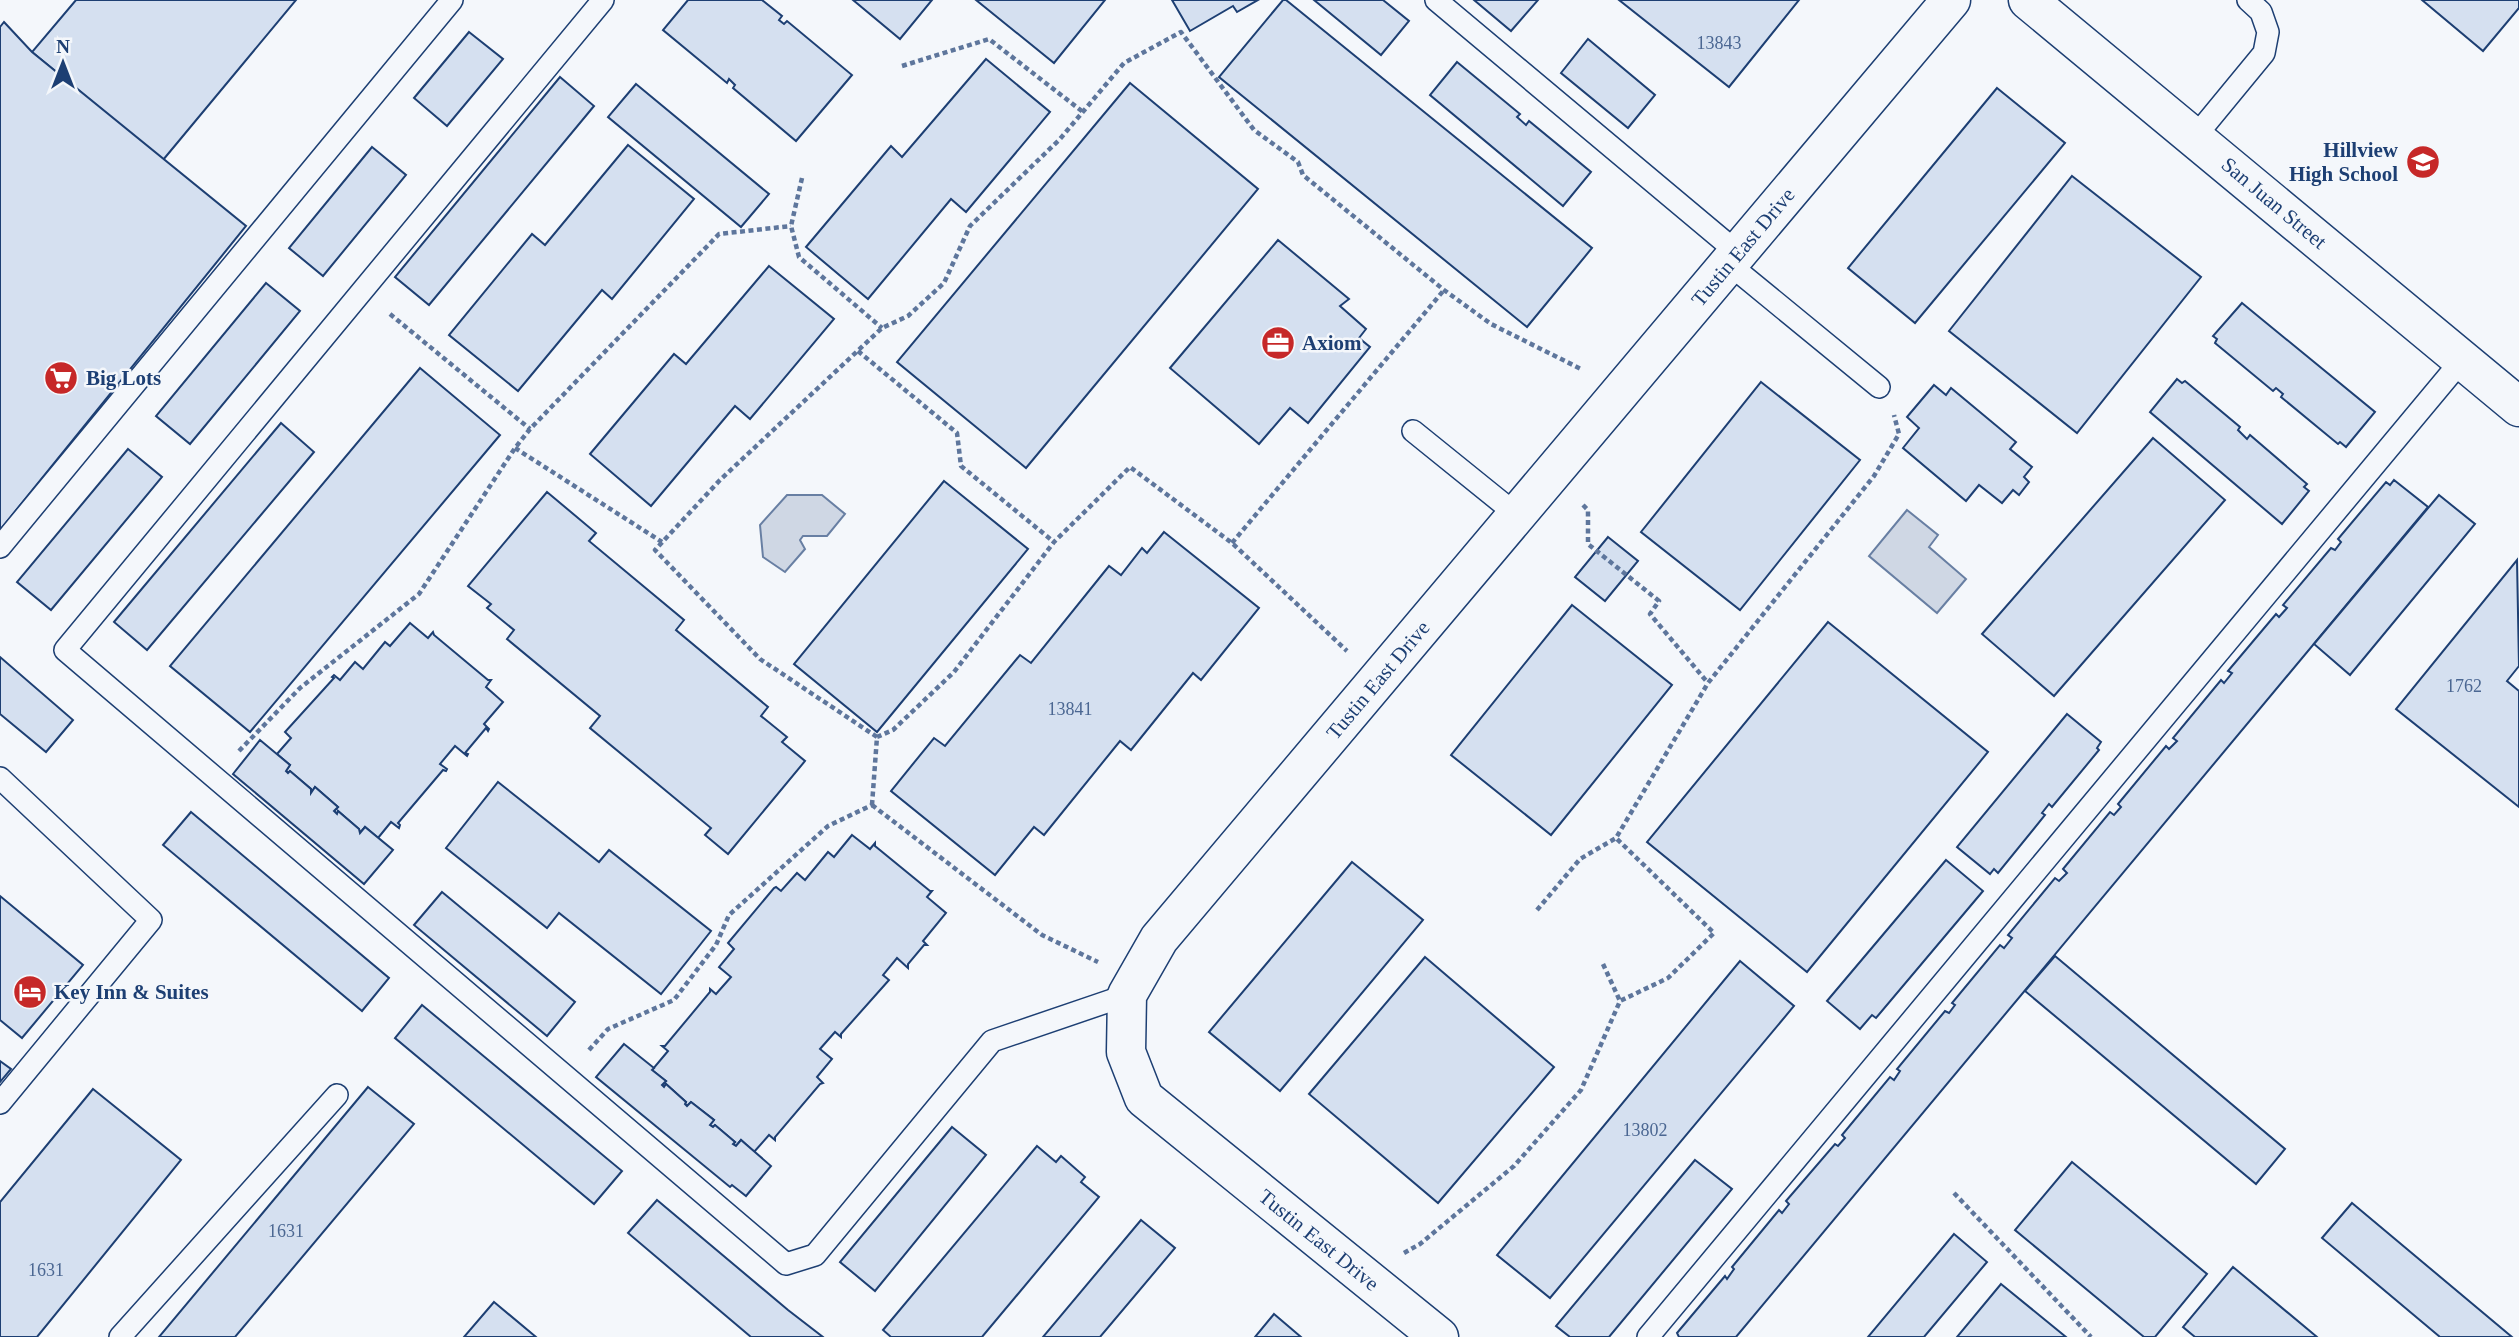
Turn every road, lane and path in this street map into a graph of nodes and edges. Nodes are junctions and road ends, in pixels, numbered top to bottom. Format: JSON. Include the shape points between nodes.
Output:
{"nodes":[{"id":1,"x":452,"y":0,"type":"edge"},
{"id":2,"x":603,"y":0,"type":"edge"},
{"id":3,"x":1436,"y":0,"type":"edge"},
{"id":4,"x":1951,"y":0,"type":"edge"},
{"id":5,"x":2028,"y":0,"type":"edge"},
{"id":6,"x":2248,"y":0,"type":"edge"},
{"id":7,"x":902,"y":66,"type":"dead end"},
{"id":8,"x":1083,"y":112,"type":"junction"},
{"id":9,"x":2194,"y":138,"type":"junction"},
{"id":10,"x":802,"y":178,"type":"dead end"},
{"id":11,"x":791,"y":226,"type":"junction"},
{"id":12,"x":1733,"y":259,"type":"junction"},
{"id":13,"x":1444,"y":290,"type":"junction"},
{"id":14,"x":362,"y":291,"type":"junction"},
{"id":15,"x":882,"y":328,"type":"junction"},
{"id":16,"x":858,"y":351,"type":"junction"},
{"id":17,"x":2462,"y":360,"type":"junction"},
{"id":18,"x":1879,"y":387,"type":"joint"},
{"id":19,"x":1622,"y":390,"type":"junction"},
{"id":20,"x":2519,"y":407,"type":"edge"},
{"id":21,"x":530,"y":429,"type":"junction"},
{"id":22,"x":1413,"y":431,"type":"dead end"},
{"id":23,"x":515,"y":448,"type":"junction"},
{"id":24,"x":1551,"y":475,"type":"junction"},
{"id":25,"x":1517,"y":515,"type":"junction"},
{"id":26,"x":662,"y":542,"type":"junction"},
{"id":27,"x":1054,"y":542,"type":"junction"},
{"id":28,"x":1232,"y":543,"type":"junction"},
{"id":29,"x":0,"y":547,"type":"edge"},
{"id":30,"x":1378,"y":681,"type":"junction"},
{"id":31,"x":1707,"y":683,"type":"junction"},
{"id":32,"x":877,"y":737,"type":"junction"},
{"id":33,"x":214,"y":777,"type":"junction"},
{"id":34,"x":0,"y":778,"type":"edge"},
{"id":35,"x":872,"y":805,"type":"junction"},
{"id":36,"x":1616,"y":838,"type":"junction"},
{"id":37,"x":1537,"y":910,"type":"dead end"},
{"id":38,"x":1603,"y":964,"type":"dead end"},
{"id":39,"x":1131,"y":987,"type":"junction"},
{"id":40,"x":1620,"y":1001,"type":"junction"},
{"id":41,"x":564,"y":1076,"type":"junction"},
{"id":42,"x":337,"y":1095,"type":"dead end"},
{"id":43,"x":0,"y":1102,"type":"edge"},
{"id":44,"x":1954,"y":1193,"type":"dead end"},
{"id":45,"x":1364,"y":1276,"type":"junction"},
{"id":46,"x":120,"y":1337,"type":"edge"},
{"id":47,"x":1439,"y":1337,"type":"edge"},
{"id":48,"x":1648,"y":1337,"type":"edge"},
{"id":49,"x":2091,"y":1337,"type":"edge"}],
"edges":[{"from":1,"to":29,"type":"lane"},
{"from":2,"to":14,"type":"lane"},
{"from":3,"to":12,"type":"lane"},
{"from":4,"to":12,"type":"street","name":"Tustin East Drive"},
{"from":5,"to":9,"type":"street","name":"San Juan Street"},
{"from":6,"to":9,"type":"lane","via":[[2261,12],[2268,32],[2264,53]]},
{"from":7,"to":8,"type":"path","via":[[989,39]]},
{"from":8,"to":13,"type":"path","via":[[1124,63],[1181,32],[1254,130],[1298,162],[1303,176]]},
{"from":8,"to":15,"type":"path","via":[[971,226],[944,283],[908,316]]},
{"from":9,"to":17,"type":"street","name":"San Juan Street"},
{"from":10,"to":11,"type":"path"},
{"from":11,"to":15,"type":"path","via":[[799,257]]},
{"from":11,"to":21,"type":"path","via":[[719,233]]},
{"from":12,"to":18,"type":"lane"},
{"from":12,"to":19,"type":"street","name":"Tustin East Drive"},
{"from":13,"to":19,"type":"path","via":[[1491,324]]},
{"from":13,"to":28,"type":"path"},
{"from":14,"to":21,"type":"path"},
{"from":14,"to":33,"type":"lane","via":[[65,650]]},
{"from":15,"to":16,"type":"path"},
{"from":16,"to":26,"type":"path","via":[[720,480]]},
{"from":16,"to":27,"type":"path","via":[[957,433],[961,466]]},
{"from":17,"to":20,"type":"street","name":"San Juan Street"},
{"from":17,"to":48,"type":"lane"},
{"from":18,"to":31,"type":"path","via":[[1894,412],[1899,434],[1874,476]]},
{"from":19,"to":24,"type":"street","name":"Tustin East Drive"},
{"from":21,"to":23,"type":"path"},
{"from":22,"to":25,"type":"lane"},
{"from":23,"to":26,"type":"path"},
{"from":23,"to":33,"type":"path","via":[[419,594],[300,688]]},
{"from":24,"to":25,"type":"street","name":"Tustin East Drive"},
{"from":24,"to":31,"type":"path","via":[[1588,510],[1588,544],[1659,601],[1650,614]]},
{"from":25,"to":30,"type":"street","name":"Tustin East Drive"},
{"from":26,"to":32,"type":"path","via":[[655,550],[760,659]]},
{"from":27,"to":28,"type":"path","via":[[1130,467]]},
{"from":27,"to":32,"type":"path","via":[[954,672],[893,730]]},
{"from":28,"to":30,"type":"path"},
{"from":30,"to":39,"type":"street","name":"Tustin East Drive","via":[[1159,939]]},
{"from":31,"to":36,"type":"path"},
{"from":32,"to":35,"type":"path"},
{"from":33,"to":41,"type":"lane"},
{"from":34,"to":43,"type":"lane","via":[[151,920]]},
{"from":35,"to":39,"type":"path","via":[[1042,934]]},
{"from":35,"to":41,"type":"path","via":[[828,826],[729,915],[716,945],[674,1000],[608,1030]]},
{"from":36,"to":37,"type":"path","via":[[1580,859]]},
{"from":36,"to":40,"type":"path","via":[[1714,933],[1668,978]]},
{"from":38,"to":40,"type":"path"},
{"from":39,"to":41,"type":"lane","via":[[992,1041],[815,1255],[786,1264]]},
{"from":39,"to":45,"type":"street","name":"Tustin East Drive","via":[[1126,1052],[1144,1098]]},
{"from":40,"to":45,"type":"path","via":[[1581,1090],[1514,1166],[1420,1244]]},
{"from":42,"to":46,"type":"lane"},
{"from":44,"to":49,"type":"path"},
{"from":45,"to":47,"type":"street","name":"Tustin East Drive"}]}
